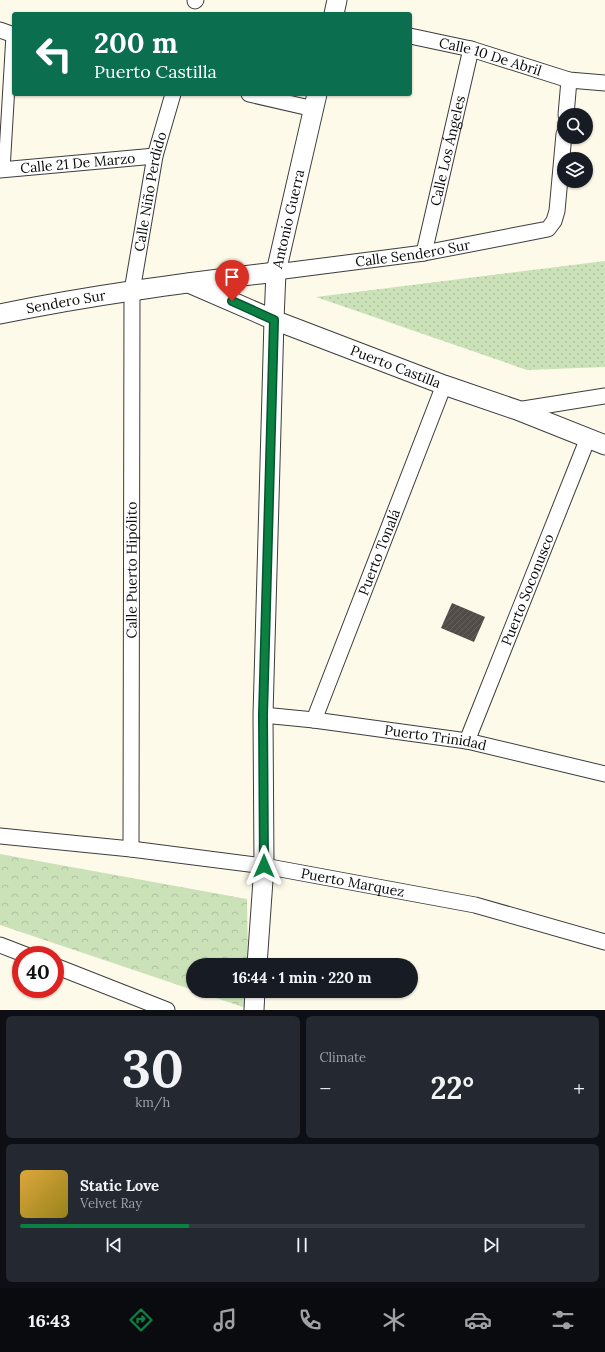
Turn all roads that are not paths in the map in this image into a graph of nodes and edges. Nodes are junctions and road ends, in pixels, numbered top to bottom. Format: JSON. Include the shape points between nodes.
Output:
{"nodes":[{"id":1,"x":337,"y":0,"type":"edge"},
{"id":2,"x":334,"y":12,"type":"edge"},
{"id":3,"x":9,"y":33,"type":"edge"},
{"id":4,"x":412,"y":36,"type":"edge"},
{"id":5,"x":471,"y":49,"type":"junction"},
{"id":6,"x":569,"y":80,"type":"junction"},
{"id":7,"x":605,"y":83,"type":"edge"},
{"id":8,"x":172,"y":96,"type":"edge"},
{"id":9,"x":268,"y":96,"type":"edge"},
{"id":10,"x":316,"y":101,"type":"edge"},
{"id":11,"x":567,"y":108,"type":"edge"},
{"id":12,"x":4,"y":118,"type":"edge"},
{"id":13,"x":563,"y":144,"type":"edge"},
{"id":14,"x":155,"y":156,"type":"junction"},
{"id":15,"x":2,"y":170,"type":"edge"},
{"id":16,"x":424,"y":253,"type":"junction"},
{"id":17,"x":276,"y":272,"type":"junction"},
{"id":18,"x":189,"y":283,"type":"junction"},
{"id":19,"x":132,"y":291,"type":"junction"},
{"id":20,"x":0,"y":314,"type":"edge"},
{"id":21,"x":274,"y":320,"type":"junction"},
{"id":22,"x":444,"y":385,"type":"junction"},
{"id":23,"x":605,"y":396,"type":"edge"},
{"id":24,"x":517,"y":410,"type":"junction"},
{"id":25,"x":596,"y":442,"type":"edge"},
{"id":26,"x":263,"y":715,"type":"junction"},
{"id":27,"x":314,"y":720,"type":"junction"},
{"id":28,"x":467,"y":741,"type":"junction"},
{"id":29,"x":605,"y":774,"type":"edge"},
{"id":30,"x":0,"y":836,"type":"edge"},
{"id":31,"x":131,"y":849,"type":"junction"},
{"id":32,"x":264,"y":866,"type":"junction"},
{"id":33,"x":605,"y":942,"type":"edge"},
{"id":34,"x":0,"y":945,"type":"edge"},
{"id":35,"x":12,"y":950,"type":"edge"},
{"id":36,"x":257,"y":958,"type":"edge"},
{"id":37,"x":64,"y":970,"type":"edge"},
{"id":38,"x":255,"y":998,"type":"edge"},
{"id":39,"x":167,"y":1010,"type":"edge"},
{"id":40,"x":254,"y":1010,"type":"edge"}],
"edges":[{"from":1,"to":2,"type":"street"},
{"from":3,"to":12,"type":"street"},
{"from":4,"to":5,"type":"street","name":"Calle 10 De Abril"},
{"from":5,"to":6,"type":"street","name":"Calle 10 De Abril"},
{"from":5,"to":16,"type":"street","name":"Calle Los Ángeles"},
{"from":6,"to":7,"type":"street","name":"Calle 10 De Abril"},
{"from":6,"to":11,"type":"street"},
{"from":8,"to":14,"type":"street","name":"Calle Niño Perdido"},
{"from":9,"to":10,"type":"street"},
{"from":10,"to":17,"type":"street","name":"Antonio Guerra"},
{"from":12,"to":15,"type":"street"},
{"from":13,"to":16,"type":"street","name":"Calle Sendero Sur","via":[[557,211],[548,229]]},
{"from":14,"to":15,"type":"street","name":"Calle 21 De Marzo"},
{"from":14,"to":19,"type":"street","name":"Calle Niño Perdido"},
{"from":16,"to":17,"type":"street","name":"Calle Sendero Sur"},
{"from":17,"to":18,"type":"street","name":"Antonio Guerra"},
{"from":17,"to":21,"type":"street"},
{"from":18,"to":19,"type":"street","name":"Antonio Guerra"},
{"from":18,"to":21,"type":"street","name":"Puerto Castilla"},
{"from":19,"to":20,"type":"street","name":"Sendero Sur"},
{"from":19,"to":31,"type":"street","name":"Calle Puerto Hipólito"},
{"from":21,"to":22,"type":"street","name":"Puerto Castilla"},
{"from":21,"to":26,"type":"street"},
{"from":22,"to":24,"type":"street","name":"Puerto Castilla"},
{"from":22,"to":27,"type":"street","name":"Puerto Tonalá"},
{"from":23,"to":24,"type":"street"},
{"from":24,"to":25,"type":"street","name":"Puerto Castilla"},
{"from":25,"to":28,"type":"street","name":"Puerto Soconusco"},
{"from":26,"to":27,"type":"street","name":"Puerto Trinidad"},
{"from":26,"to":32,"type":"street"},
{"from":27,"to":28,"type":"street","name":"Puerto Trinidad"},
{"from":28,"to":29,"type":"street","name":"Puerto Trinidad"},
{"from":30,"to":31,"type":"street","name":"Puerto Marquez"},
{"from":31,"to":32,"type":"street","name":"Puerto Marquez"},
{"from":32,"to":33,"type":"street","name":"Puerto Marquez","via":[[475,905]]},
{"from":32,"to":36,"type":"street"},
{"from":34,"to":35,"type":"street"},
{"from":37,"to":39,"type":"street"},
{"from":38,"to":40,"type":"street"}]}
